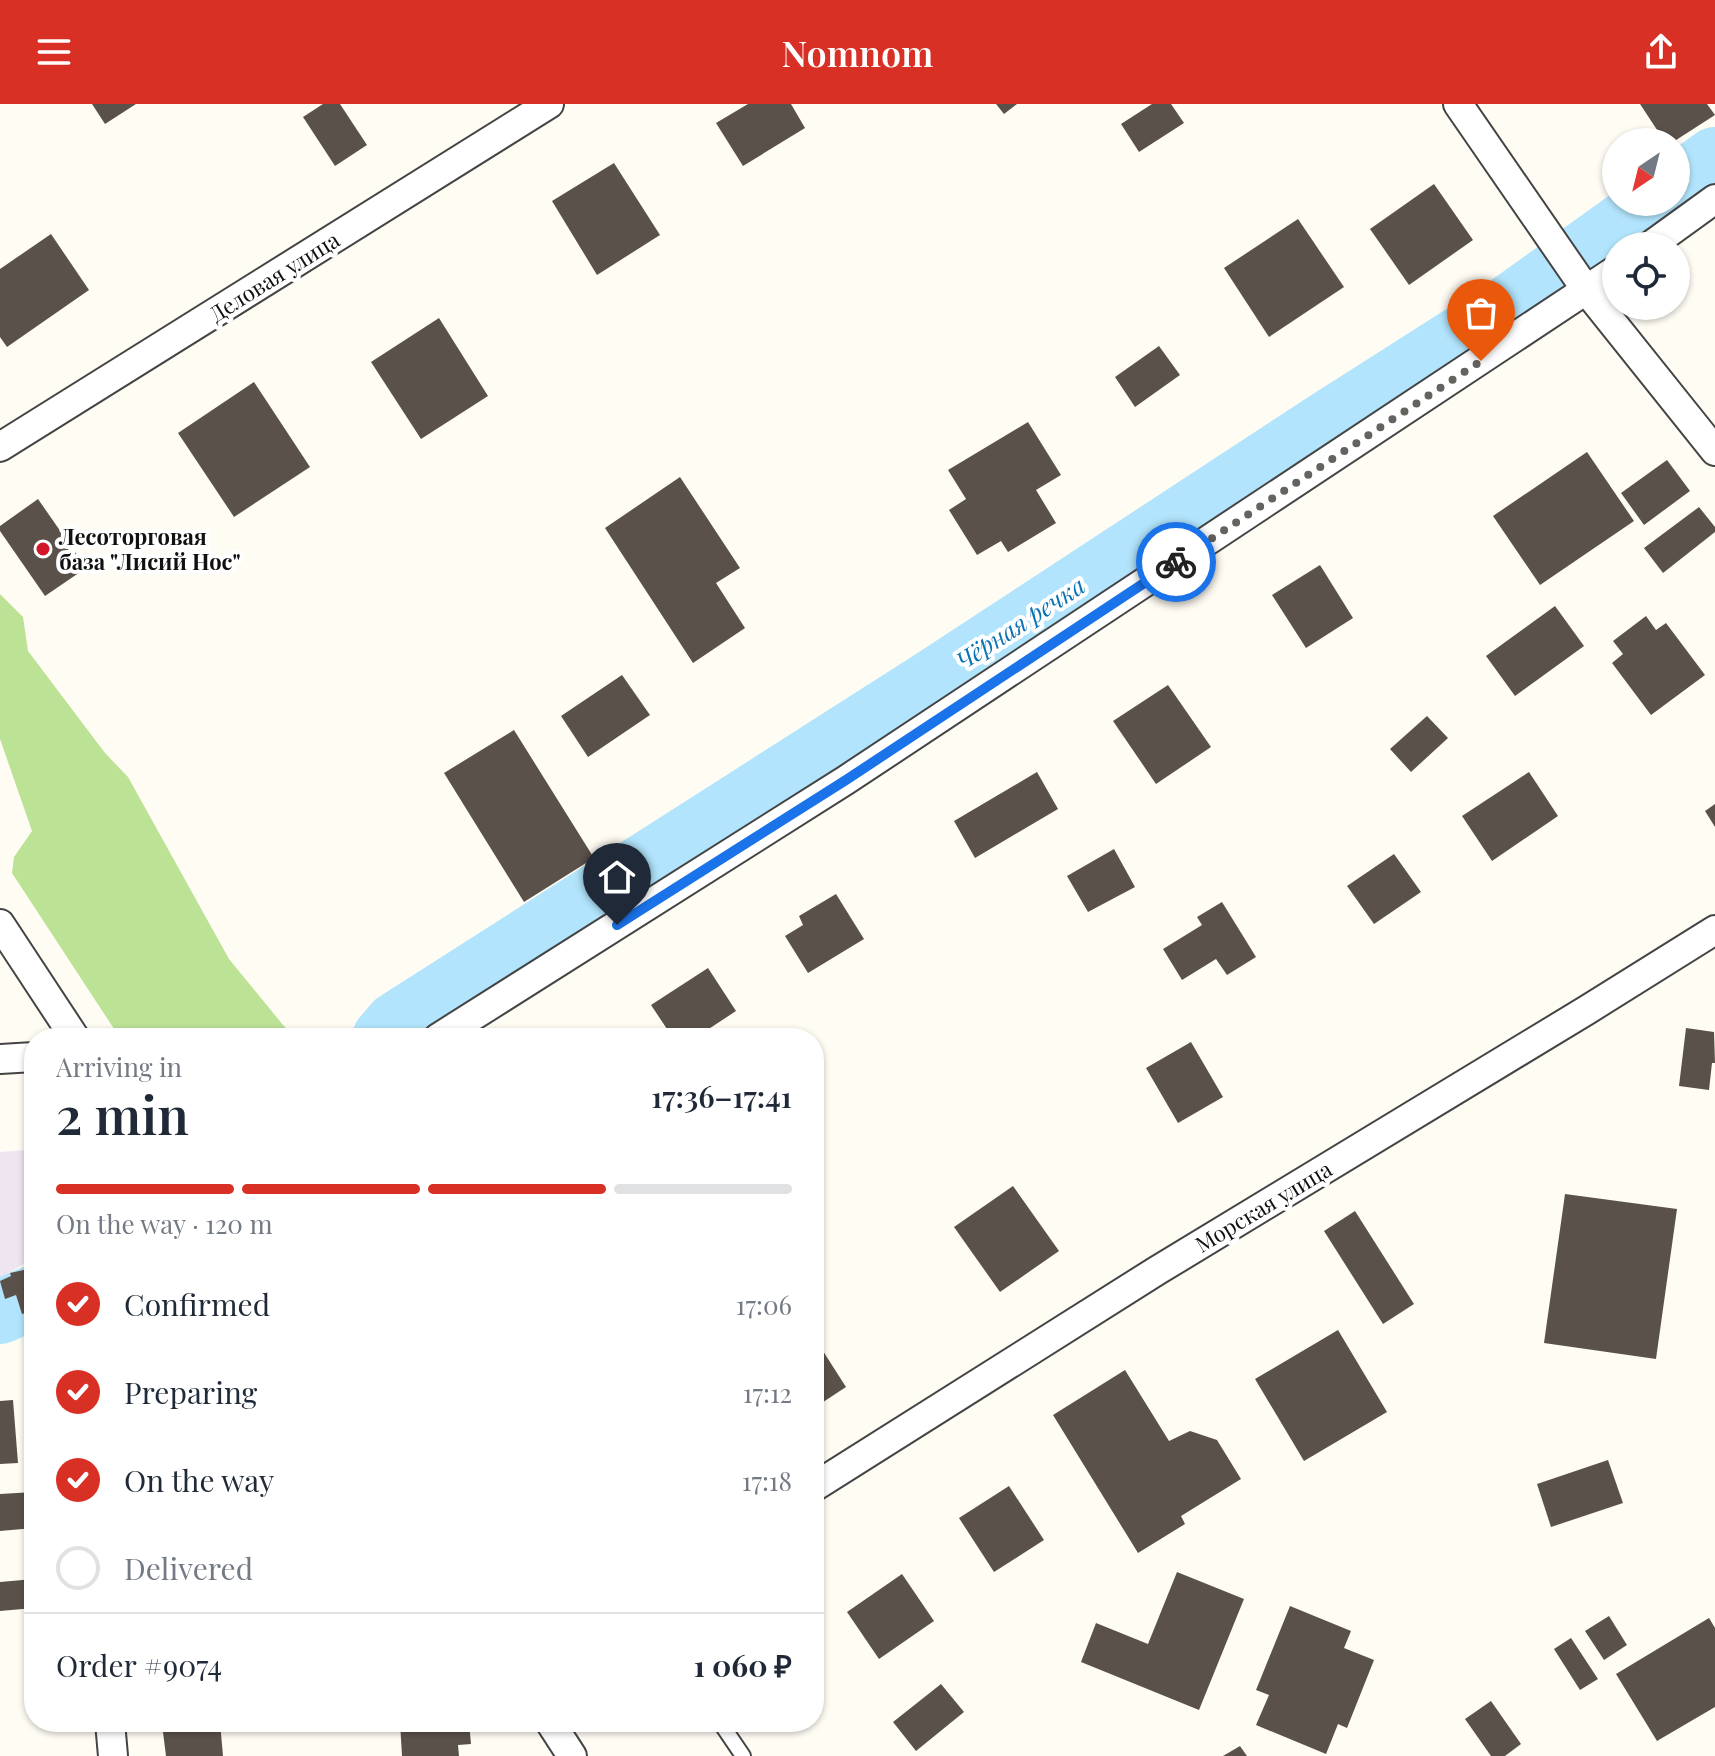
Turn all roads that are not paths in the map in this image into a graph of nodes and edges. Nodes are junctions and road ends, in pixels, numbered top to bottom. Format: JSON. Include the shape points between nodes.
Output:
{"nodes":[{"id":1,"x":549,"y":104,"type":"edge"},
{"id":2,"x":1458,"y":104,"type":"edge"},
{"id":3,"x":1715,"y":199,"type":"edge"},
{"id":4,"x":1669,"y":232,"type":"edge"},
{"id":5,"x":1602,"y":280,"type":"edge"},
{"id":6,"x":1587,"y":291,"type":"junction"},
{"id":7,"x":0,"y":447,"type":"edge"},
{"id":8,"x":1715,"y":451,"type":"edge"},
{"id":9,"x":0,"y":924,"type":"edge"},
{"id":10,"x":1715,"y":930,"type":"edge"},
{"id":11,"x":68,"y":1028,"type":"edge"},
{"id":12,"x":454,"y":1028,"type":"edge"},
{"id":13,"x":24,"y":1058,"type":"edge"},
{"id":14,"x":0,"y":1059,"type":"edge"},
{"id":15,"x":824,"y":1481,"type":"edge"},
{"id":16,"x":111,"y":1732,"type":"edge"},
{"id":17,"x":556,"y":1732,"type":"edge"},
{"id":18,"x":727,"y":1732,"type":"edge"},
{"id":19,"x":113,"y":1756,"type":"edge"},
{"id":20,"x":572,"y":1756,"type":"edge"},
{"id":21,"x":743,"y":1756,"type":"edge"}],
"edges":[{"from":1,"to":7,"type":"street","name":"Деловая улица"},
{"from":2,"to":6,"type":"street"},
{"from":3,"to":4,"type":"street"},
{"from":5,"to":6,"type":"street"},
{"from":6,"to":8,"type":"street"},
{"from":6,"to":12,"type":"street","via":[[846,780]]},
{"from":9,"to":11,"type":"street"},
{"from":10,"to":15,"type":"street","name":"Морская улица"},
{"from":13,"to":14,"type":"street"},
{"from":16,"to":19,"type":"street"},
{"from":17,"to":20,"type":"street"},
{"from":18,"to":21,"type":"lane"}]}
